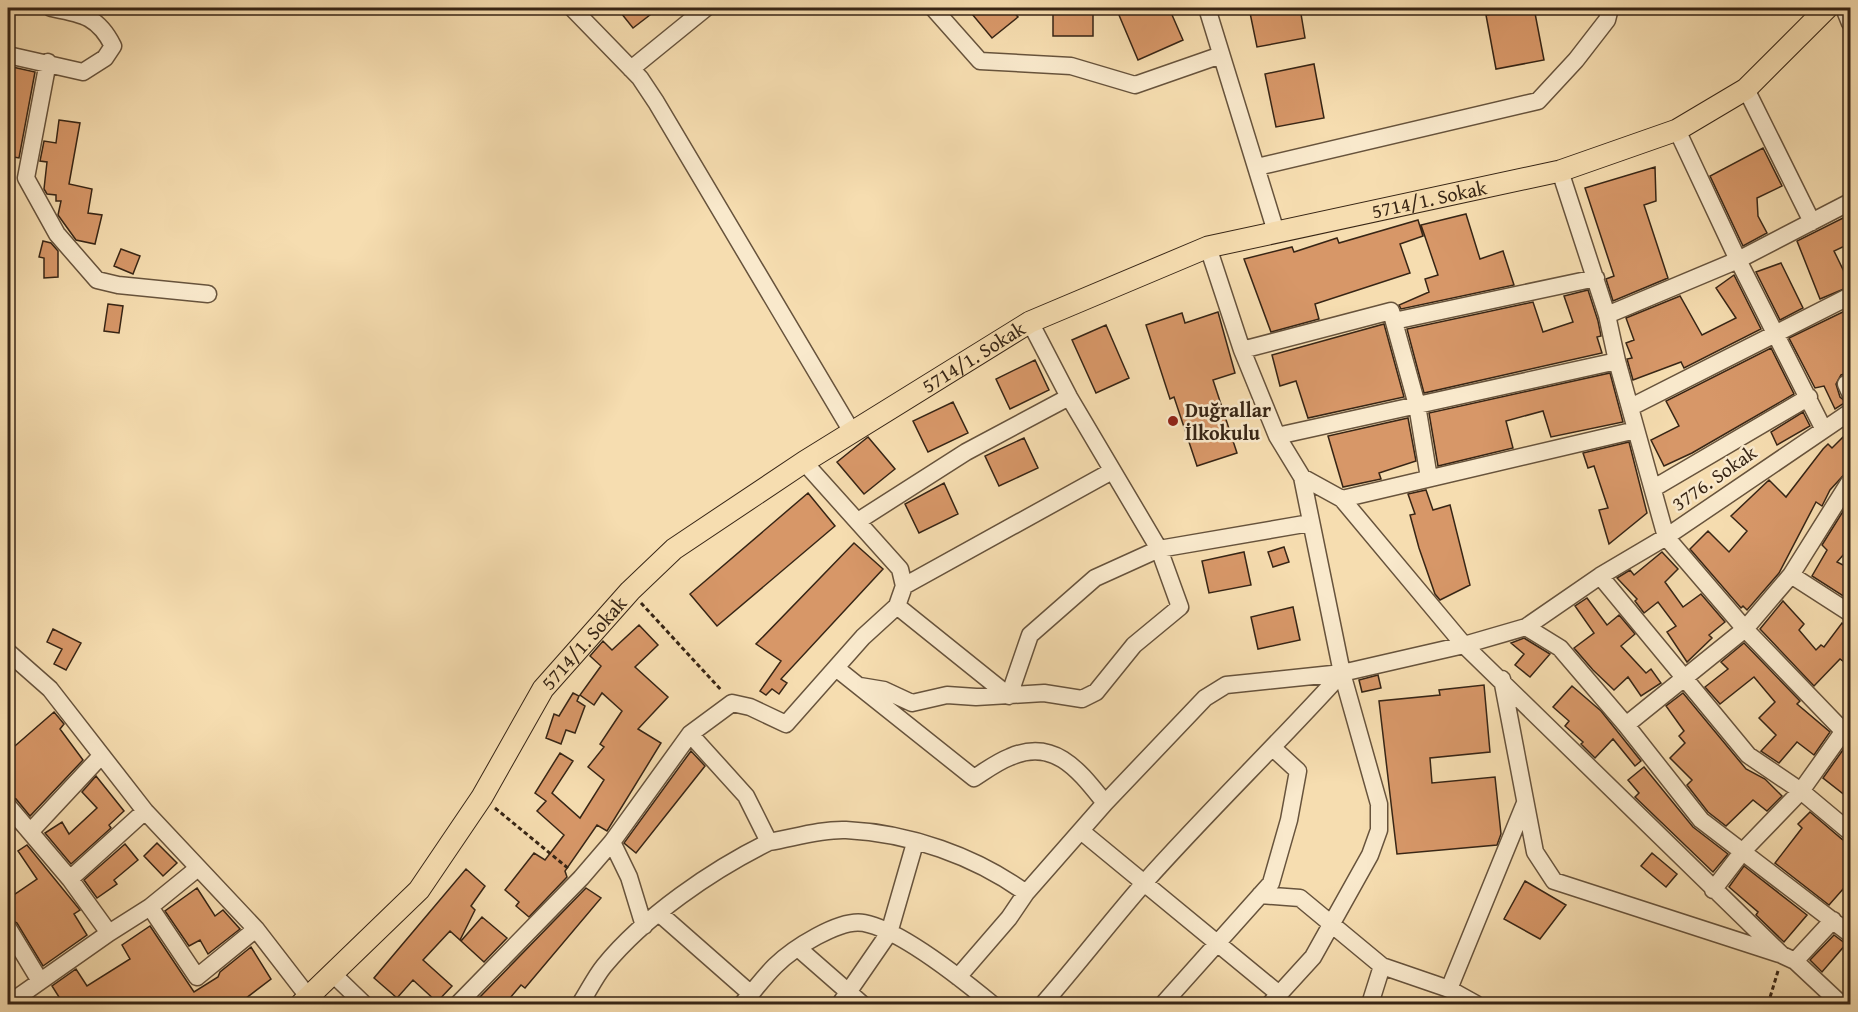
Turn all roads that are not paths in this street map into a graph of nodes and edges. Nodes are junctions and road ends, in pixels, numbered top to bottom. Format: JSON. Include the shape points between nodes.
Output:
{"nodes":[{"id":1,"x":51,"y":8,"type":"edge"},
{"id":2,"x":572,"y":8,"type":"edge"},
{"id":3,"x":706,"y":8,"type":"edge"},
{"id":4,"x":935,"y":8,"type":"edge"},
{"id":5,"x":1207,"y":8,"type":"edge"},
{"id":6,"x":1610,"y":8,"type":"edge"},
{"id":7,"x":1827,"y":8,"type":"edge"},
{"id":8,"x":1844,"y":8,"type":"edge"},
{"id":9,"x":1851,"y":23,"type":"edge"},
{"id":10,"x":8,"y":55,"type":"edge"},
{"id":11,"x":1221,"y":55,"type":"junction"},
{"id":12,"x":48,"y":62,"type":"junction"},
{"id":13,"x":632,"y":69,"type":"junction"},
{"id":14,"x":1746,"y":89,"type":"junction"},
{"id":15,"x":1677,"y":130,"type":"junction"},
{"id":16,"x":1257,"y":167,"type":"junction"},
{"id":17,"x":1560,"y":171,"type":"junction"},
{"id":18,"x":1851,"y":202,"type":"edge"},
{"id":19,"x":1812,"y":222,"type":"junction"},
{"id":20,"x":1276,"y":232,"type":"junction"},
{"id":21,"x":1208,"y":247,"type":"junction"},
{"id":22,"x":1738,"y":260,"type":"junction"},
{"id":23,"x":1596,"y":278,"type":"junction"},
{"id":24,"x":208,"y":294,"type":"dead end"},
{"id":25,"x":1851,"y":296,"type":"edge"},
{"id":26,"x":1607,"y":315,"type":"junction"},
{"id":27,"x":1394,"y":321,"type":"junction"},
{"id":28,"x":1030,"y":322,"type":"junction"},
{"id":29,"x":1777,"y":334,"type":"junction"},
{"id":30,"x":1242,"y":350,"type":"junction"},
{"id":31,"x":1617,"y":361,"type":"junction"},
{"id":32,"x":1851,"y":382,"type":"edge"},
{"id":33,"x":1851,"y":393,"type":"edge"},
{"id":34,"x":1809,"y":397,"type":"junction"},
{"id":35,"x":1069,"y":398,"type":"junction"},
{"id":36,"x":1417,"y":405,"type":"junction"},
{"id":37,"x":1631,"y":407,"type":"junction"},
{"id":38,"x":1851,"y":412,"type":"edge"},
{"id":39,"x":1823,"y":428,"type":"junction"},
{"id":40,"x":1636,"y":430,"type":"junction"},
{"id":41,"x":852,"y":432,"type":"junction"},
{"id":42,"x":1277,"y":436,"type":"junction"},
{"id":43,"x":804,"y":462,"type":"junction"},
{"id":44,"x":1112,"y":471,"type":"junction"},
{"id":45,"x":1302,"y":477,"type":"junction"},
{"id":46,"x":1428,"y":478,"type":"junction"},
{"id":47,"x":1654,"y":488,"type":"junction"},
{"id":48,"x":1848,"y":491,"type":"edge"},
{"id":49,"x":1342,"y":499,"type":"junction"},
{"id":50,"x":858,"y":521,"type":"junction"},
{"id":51,"x":1310,"y":523,"type":"junction"},
{"id":52,"x":1666,"y":537,"type":"junction"},
{"id":53,"x":1159,"y":549,"type":"junction"},
{"id":54,"x":1791,"y":575,"type":"junction"},
{"id":55,"x":1600,"y":576,"type":"junction"},
{"id":56,"x":904,"y":586,"type":"junction"},
{"id":57,"x":897,"y":606,"type":"junction"},
{"id":58,"x":1851,"y":614,"type":"edge"},
{"id":59,"x":1527,"y":627,"type":"junction"},
{"id":60,"x":1745,"y":629,"type":"junction"},
{"id":61,"x":1464,"y":645,"type":"junction"},
{"id":62,"x":8,"y":652,"type":"edge"},
{"id":63,"x":836,"y":668,"type":"junction"},
{"id":64,"x":1342,"y":673,"type":"junction"},
{"id":65,"x":1684,"y":679,"type":"junction"},
{"id":66,"x":1502,"y":680,"type":"junction"},
{"id":67,"x":860,"y":686,"type":"junction"},
{"id":68,"x":1010,"y":696,"type":"junction"},
{"id":69,"x":1626,"y":725,"type":"junction"},
{"id":70,"x":690,"y":735,"type":"junction"},
{"id":71,"x":1847,"y":735,"type":"edge"},
{"id":72,"x":1274,"y":749,"type":"junction"},
{"id":73,"x":101,"y":756,"type":"junction"},
{"id":74,"x":1801,"y":791,"type":"junction"},
{"id":75,"x":1526,"y":802,"type":"junction"},
{"id":76,"x":1105,"y":803,"type":"junction"},
{"id":77,"x":8,"y":806,"type":"edge"},
{"id":78,"x":145,"y":811,"type":"junction"},
{"id":79,"x":1081,"y":831,"type":"junction"},
{"id":80,"x":30,"y":832,"type":"junction"},
{"id":81,"x":1851,"y":832,"type":"edge"},
{"id":82,"x":612,"y":842,"type":"junction"},
{"id":83,"x":769,"y":842,"type":"junction"},
{"id":84,"x":915,"y":843,"type":"junction"},
{"id":85,"x":1743,"y":851,"type":"junction"},
{"id":86,"x":198,"y":868,"type":"junction"},
{"id":87,"x":70,"y":879,"type":"junction"},
{"id":88,"x":1144,"y":883,"type":"junction"},
{"id":89,"x":1713,"y":890,"type":"junction"},
{"id":90,"x":1026,"y":893,"type":"junction"},
{"id":91,"x":1260,"y":895,"type":"junction"},
{"id":92,"x":150,"y":906,"type":"junction"},
{"id":93,"x":660,"y":914,"type":"junction"},
{"id":94,"x":1833,"y":920,"type":"junction"},
{"id":95,"x":1330,"y":924,"type":"junction"},
{"id":96,"x":644,"y":926,"type":"junction"},
{"id":97,"x":8,"y":928,"type":"edge"},
{"id":98,"x":256,"y":929,"type":"junction"},
{"id":99,"x":110,"y":933,"type":"junction"},
{"id":100,"x":889,"y":933,"type":"junction"},
{"id":101,"x":1851,"y":934,"type":"edge"},
{"id":102,"x":1218,"y":944,"type":"junction"},
{"id":103,"x":798,"y":948,"type":"junction"},
{"id":104,"x":1789,"y":958,"type":"junction"},
{"id":105,"x":1382,"y":966,"type":"junction"},
{"id":106,"x":334,"y":975,"type":"junction"},
{"id":107,"x":958,"y":977,"type":"junction"},
{"id":108,"x":40,"y":981,"type":"junction"},
{"id":109,"x":1449,"y":988,"type":"junction"},
{"id":110,"x":1281,"y":997,"type":"edge"},
{"id":111,"x":747,"y":999,"type":"edge"},
{"id":112,"x":850,"y":1001,"type":"edge"},
{"id":113,"x":1468,"y":1002,"type":"edge"},
{"id":114,"x":307,"y":1003,"type":"edge"},
{"id":115,"x":12,"y":1004,"type":"edge"},
{"id":116,"x":364,"y":1005,"type":"edge"},
{"id":117,"x":459,"y":1005,"type":"edge"},
{"id":118,"x":580,"y":1005,"type":"edge"},
{"id":119,"x":992,"y":1005,"type":"edge"},
{"id":120,"x":1043,"y":1005,"type":"edge"},
{"id":121,"x":1163,"y":1005,"type":"edge"},
{"id":122,"x":1370,"y":1005,"type":"edge"},
{"id":123,"x":1841,"y":1005,"type":"edge"}],
"edges":[{"from":1,"to":12,"type":"street","via":[[84,14],[105,31],[113,46],[105,58],[83,72]]},
{"from":2,"to":13,"type":"street"},
{"from":3,"to":13,"type":"street"},
{"from":4,"to":11,"type":"street","via":[[980,61],[1071,66],[1135,85]]},
{"from":5,"to":11,"type":"street"},
{"from":6,"to":16,"type":"street","via":[[1601,28],[1538,101]]},
{"from":7,"to":14,"type":"main road","name":"5714/1. Sokak"},
{"from":8,"to":9,"type":"street"},
{"from":10,"to":12,"type":"street"},
{"from":11,"to":16,"type":"street"},
{"from":12,"to":24,"type":"street","via":[[26,178],[57,234],[97,280]]},
{"from":13,"to":41,"type":"street","via":[[656,102]]},
{"from":14,"to":15,"type":"main road","name":"5714/1. Sokak"},
{"from":14,"to":19,"type":"street"},
{"from":15,"to":17,"type":"main road","name":"5714/1. Sokak"},
{"from":15,"to":22,"type":"street"},
{"from":16,"to":20,"type":"street"},
{"from":17,"to":20,"type":"main road","name":"5714/1. Sokak"},
{"from":17,"to":23,"type":"street"},
{"from":18,"to":19,"type":"street"},
{"from":19,"to":22,"type":"street"},
{"from":20,"to":21,"type":"main road","name":"5714/1. Sokak"},
{"from":21,"to":28,"type":"main road","name":"5714/1. Sokak"},
{"from":21,"to":30,"type":"street"},
{"from":22,"to":26,"type":"street"},
{"from":22,"to":29,"type":"street"},
{"from":23,"to":26,"type":"street"},
{"from":23,"to":27,"type":"street"},
{"from":25,"to":29,"type":"street"},
{"from":26,"to":31,"type":"street"},
{"from":27,"to":30,"type":"street","via":[[1391,311]]},
{"from":27,"to":36,"type":"street"},
{"from":28,"to":35,"type":"street"},
{"from":28,"to":41,"type":"main road","name":"5714/1. Sokak"},
{"from":29,"to":34,"type":"street"},
{"from":29,"to":37,"type":"street"},
{"from":30,"to":42,"type":"street"},
{"from":31,"to":36,"type":"street"},
{"from":31,"to":37,"type":"street"},
{"from":32,"to":33,"type":"street","via":[[1846,384]]},
{"from":34,"to":39,"type":"street"},
{"from":34,"to":47,"type":"street"},
{"from":35,"to":44,"type":"street"},
{"from":35,"to":50,"type":"street","via":[[966,453]]},
{"from":36,"to":42,"type":"street"},
{"from":36,"to":46,"type":"street"},
{"from":37,"to":40,"type":"street"},
{"from":38,"to":39,"type":"street","name":"3776. Sokak"},
{"from":39,"to":52,"type":"street","name":"3776. Sokak"},
{"from":40,"to":46,"type":"street"},
{"from":40,"to":47,"type":"street"},
{"from":41,"to":43,"type":"main road","name":"5714/1. Sokak"},
{"from":42,"to":45,"type":"street"},
{"from":43,"to":50,"type":"street"},
{"from":43,"to":106,"type":"main road","name":"5714/1. Sokak","via":[[674,549],[630,591],[543,689],[482,797],[419,890]]},
{"from":44,"to":53,"type":"street"},
{"from":44,"to":56,"type":"street"},
{"from":45,"to":49,"type":"street"},
{"from":45,"to":51,"type":"street"},
{"from":46,"to":49,"type":"street"},
{"from":47,"to":52,"type":"street"},
{"from":48,"to":54,"type":"street"},
{"from":49,"to":61,"type":"street"},
{"from":50,"to":56,"type":"street","via":[[900,569]]},
{"from":51,"to":53,"type":"street"},
{"from":51,"to":64,"type":"street"},
{"from":52,"to":55,"type":"street","name":"3776. Sokak"},
{"from":52,"to":60,"type":"street"},
{"from":53,"to":68,"type":"street","via":[[1095,578],[1030,635]]},
{"from":53,"to":68,"type":"street","via":[[1180,607],[1134,645],[1096,692],[1082,699],[1044,693]]},
{"from":54,"to":58,"type":"street"},
{"from":54,"to":60,"type":"street"},
{"from":55,"to":59,"type":"street","name":"3776. Sokak"},
{"from":55,"to":65,"type":"street"},
{"from":56,"to":57,"type":"street"},
{"from":57,"to":63,"type":"street"},
{"from":57,"to":68,"type":"street"},
{"from":59,"to":61,"type":"street","name":"3776. Sokak"},
{"from":59,"to":69,"type":"street","via":[[1560,648]]},
{"from":60,"to":65,"type":"street"},
{"from":60,"to":71,"type":"street"},
{"from":61,"to":64,"type":"street","name":"3776. Sokak"},
{"from":61,"to":66,"type":"street"},
{"from":62,"to":73,"type":"street","via":[[50,689]]},
{"from":63,"to":67,"type":"street"},
{"from":63,"to":70,"type":"street","via":[[786,724],[732,703]]},
{"from":64,"to":72,"type":"street"},
{"from":64,"to":76,"type":"street","name":"3776. Sokak","via":[[1227,685],[1205,698]]},
{"from":64,"to":95,"type":"street","via":[[1379,804],[1379,830],[1370,855]]},
{"from":65,"to":69,"type":"street"},
{"from":65,"to":74,"type":"street","via":[[1748,755]]},
{"from":66,"to":75,"type":"street"},
{"from":66,"to":89,"type":"street"},
{"from":67,"to":68,"type":"street","via":[[884,690],[912,703],[947,695]]},
{"from":67,"to":76,"type":"street","via":[[974,778],[1011,756],[1041,751],[1064,758]]},
{"from":69,"to":85,"type":"street","via":[[1701,820]]},
{"from":70,"to":82,"type":"street"},
{"from":70,"to":83,"type":"street","via":[[746,796]]},
{"from":71,"to":74,"type":"street"},
{"from":72,"to":88,"type":"street","via":[[1221,799]]},
{"from":72,"to":91,"type":"street","via":[[1298,771],[1271,883]]},
{"from":73,"to":78,"type":"street"},
{"from":73,"to":80,"type":"street"},
{"from":74,"to":81,"type":"street"},
{"from":74,"to":85,"type":"street"},
{"from":75,"to":104,"type":"street","via":[[1535,852],[1554,881]]},
{"from":75,"to":109,"type":"street"},
{"from":76,"to":79,"type":"street","name":"3776. Sokak"},
{"from":77,"to":80,"type":"street"},
{"from":78,"to":86,"type":"street"},
{"from":78,"to":87,"type":"street"},
{"from":79,"to":88,"type":"street"},
{"from":79,"to":90,"type":"street","name":"3776. Sokak"},
{"from":80,"to":87,"type":"street"},
{"from":82,"to":96,"type":"street","via":[[629,877]]},
{"from":82,"to":117,"type":"street"},
{"from":83,"to":84,"type":"street","via":[[844,830]]},
{"from":83,"to":93,"type":"street","via":[[735,858]]},
{"from":84,"to":90,"type":"street","via":[[976,862]]},
{"from":84,"to":100,"type":"street"},
{"from":85,"to":89,"type":"street"},
{"from":85,"to":94,"type":"street"},
{"from":86,"to":92,"type":"street"},
{"from":86,"to":98,"type":"street"},
{"from":87,"to":99,"type":"street"},
{"from":88,"to":102,"type":"street"},
{"from":88,"to":120,"type":"street"},
{"from":89,"to":104,"type":"street"},
{"from":90,"to":107,"type":"street","name":"3776. Sokak"},
{"from":91,"to":95,"type":"street","via":[[1300,898]]},
{"from":91,"to":102,"type":"street"},
{"from":92,"to":98,"type":"street","via":[[197,976]]},
{"from":92,"to":99,"type":"street"},
{"from":93,"to":96,"type":"street"},
{"from":93,"to":111,"type":"street"},
{"from":94,"to":101,"type":"street"},
{"from":94,"to":104,"type":"street"},
{"from":95,"to":105,"type":"street"},
{"from":95,"to":110,"type":"street","via":[[1313,957]]},
{"from":96,"to":118,"type":"street","via":[[604,966]]},
{"from":97,"to":108,"type":"street"},
{"from":98,"to":114,"type":"street"},
{"from":99,"to":108,"type":"street"},
{"from":100,"to":103,"type":"street","via":[[864,922],[843,924]]},
{"from":100,"to":107,"type":"street"},
{"from":100,"to":112,"type":"street"},
{"from":102,"to":110,"type":"street"},
{"from":102,"to":121,"type":"street"},
{"from":103,"to":111,"type":"street","via":[[776,965]]},
{"from":103,"to":112,"type":"street"},
{"from":104,"to":123,"type":"street"},
{"from":105,"to":109,"type":"street"},
{"from":105,"to":122,"type":"street"},
{"from":106,"to":114,"type":"main road","name":"5714/1. Sokak"},
{"from":106,"to":116,"type":"street"},
{"from":107,"to":119,"type":"street"},
{"from":108,"to":115,"type":"street"},
{"from":109,"to":113,"type":"street"}]}
